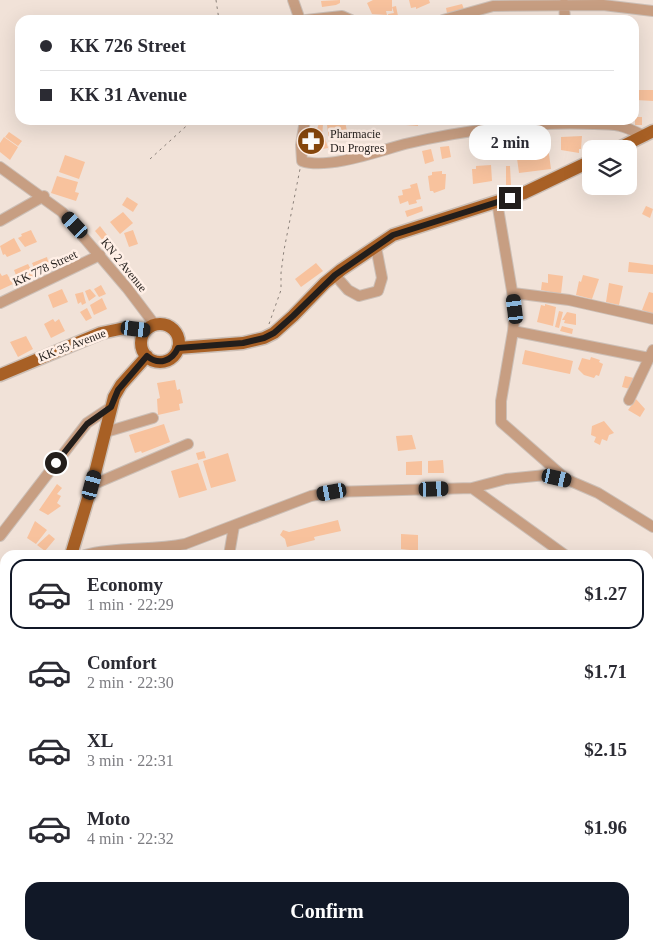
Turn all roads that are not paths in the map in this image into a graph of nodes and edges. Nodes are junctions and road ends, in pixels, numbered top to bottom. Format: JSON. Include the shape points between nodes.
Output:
{"nodes":[{"id":1,"x":292,"y":0,"type":"edge"},
{"id":2,"x":603,"y":2,"type":"edge"},
{"id":3,"x":564,"y":4,"type":"junction"},
{"id":4,"x":653,"y":11,"type":"edge"},
{"id":5,"x":298,"y":15,"type":"edge"},
{"id":6,"x":461,"y":15,"type":"edge"},
{"id":7,"x":565,"y":15,"type":"edge"},
{"id":8,"x":304,"y":125,"type":"edge"},
{"id":9,"x":539,"y":125,"type":"edge"},
{"id":10,"x":611,"y":125,"type":"edge"},
{"id":11,"x":649,"y":133,"type":"edge"},
{"id":12,"x":635,"y":140,"type":"edge"},
{"id":13,"x":582,"y":165,"type":"edge"},
{"id":14,"x":0,"y":166,"type":"edge"},
{"id":15,"x":44,"y":196,"type":"junction"},
{"id":16,"x":497,"y":202,"type":"junction"},
{"id":17,"x":0,"y":221,"type":"edge"},
{"id":18,"x":376,"y":246,"type":"junction"},
{"id":19,"x":100,"y":255,"type":"junction"},
{"id":20,"x":335,"y":275,"type":"junction"},
{"id":21,"x":513,"y":293,"type":"junction"},
{"id":22,"x":0,"y":303,"type":"edge"},
{"id":23,"x":653,"y":320,"type":"edge"},
{"id":24,"x":151,"y":328,"type":"junction"},
{"id":25,"x":513,"y":331,"type":"junction"},
{"id":26,"x":178,"y":348,"type":"junction"},
{"id":27,"x":651,"y":354,"type":"edge"},
{"id":28,"x":147,"y":356,"type":"junction"},
{"id":29,"x":0,"y":375,"type":"edge"},
{"id":30,"x":629,"y":400,"type":"dead end"},
{"id":31,"x":111,"y":407,"type":"junction"},
{"id":32,"x":153,"y":418,"type":"dead end"},
{"id":33,"x":106,"y":432,"type":"junction"},
{"id":34,"x":188,"y":444,"type":"dead end"},
{"id":35,"x":568,"y":480,"type":"junction"},
{"id":36,"x":92,"y":485,"type":"junction"},
{"id":37,"x":472,"y":488,"type":"junction"},
{"id":38,"x":234,"y":526,"type":"junction"},
{"id":39,"x":653,"y":527,"type":"edge"},
{"id":40,"x":0,"y":536,"type":"edge"},
{"id":41,"x":72,"y":550,"type":"edge"},
{"id":42,"x":107,"y":550,"type":"edge"},
{"id":43,"x":229,"y":550,"type":"edge"},
{"id":44,"x":559,"y":550,"type":"edge"}],
"edges":[{"from":1,"to":5,"type":"street"},
{"from":2,"to":3,"type":"street"},
{"from":2,"to":4,"type":"street"},
{"from":3,"to":6,"type":"street","via":[[494,6]]},
{"from":3,"to":7,"type":"street"},
{"from":8,"to":9,"type":"street","via":[[302,161],[323,163],[432,138]]},
{"from":10,"to":11,"type":"street"},
{"from":11,"to":12,"type":"main road"},
{"from":13,"to":16,"type":"main road"},
{"from":14,"to":15,"type":"street","name":"KN 2 Avenue"},
{"from":15,"to":17,"type":"street"},
{"from":15,"to":19,"type":"street","name":"KN 2 Avenue"},
{"from":16,"to":18,"type":"main road","via":[[393,235]]},
{"from":16,"to":21,"type":"street"},
{"from":18,"to":20,"type":"main road"},
{"from":18,"to":20,"type":"street","via":[[382,278],[378,290],[359,296],[348,290]]},
{"from":19,"to":22,"type":"street","name":"KK 778 Street"},
{"from":19,"to":24,"type":"street","name":"KN 2 Avenue"},
{"from":20,"to":26,"type":"main road","via":[[287,322],[264,338],[243,343]]},
{"from":21,"to":23,"type":"street","via":[[569,300]]},
{"from":21,"to":25,"type":"street"},
{"from":24,"to":26,"type":"main road","via":[[164,325],[173,330],[178,338]]},
{"from":24,"to":28,"type":"main road","via":[[141,344]]},
{"from":24,"to":29,"type":"main road","name":"KK 35 Avenue","via":[[125,328],[101,333]]},
{"from":25,"to":27,"type":"street"},
{"from":25,"to":35,"type":"street","via":[[501,401],[501,422]]},
{"from":26,"to":28,"type":"main road","via":[[165,361],[155,361]]},
{"from":27,"to":30,"type":"street"},
{"from":28,"to":31,"type":"main road","via":[[118,390]]},
{"from":31,"to":33,"type":"main road"},
{"from":31,"to":40,"type":"street","via":[[87,424]]},
{"from":32,"to":33,"type":"street"},
{"from":33,"to":36,"type":"main road"},
{"from":34,"to":36,"type":"street"},
{"from":35,"to":37,"type":"street","via":[[526,475]]},
{"from":35,"to":39,"type":"street","via":[[598,493]]},
{"from":36,"to":41,"type":"main road"},
{"from":37,"to":38,"type":"street","via":[[332,492],[286,504]]},
{"from":37,"to":44,"type":"street"},
{"from":38,"to":42,"type":"street","via":[[176,546]]},
{"from":38,"to":43,"type":"street"}]}
